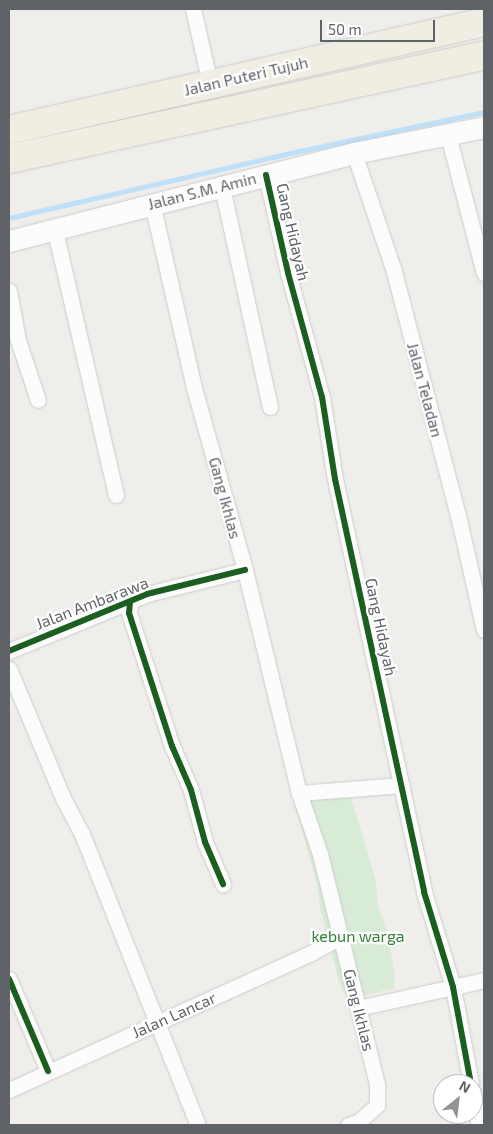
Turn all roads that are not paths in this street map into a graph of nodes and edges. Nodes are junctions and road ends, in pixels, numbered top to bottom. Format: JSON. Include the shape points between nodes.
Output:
{"nodes":[{"id":1,"x":193,"y":9,"type":"edge"},
{"id":2,"x":484,"y":22,"type":"edge"},
{"id":3,"x":484,"y":55,"type":"edge"},
{"id":4,"x":210,"y":84,"type":"junction"},
{"id":5,"x":484,"y":127,"type":"edge"},
{"id":6,"x":9,"y":130,"type":"edge"},
{"id":7,"x":448,"y":135,"type":"junction"},
{"id":8,"x":354,"y":154,"type":"junction"},
{"id":9,"x":9,"y":159,"type":"edge"},
{"id":10,"x":266,"y":176,"type":"junction"},
{"id":11,"x":222,"y":187,"type":"junction"},
{"id":12,"x":152,"y":203,"type":"junction"},
{"id":13,"x":55,"y":231,"type":"junction"},
{"id":14,"x":9,"y":241,"type":"edge"},
{"id":15,"x":484,"y":273,"type":"edge"},
{"id":16,"x":9,"y":291,"type":"edge"},
{"id":17,"x":38,"y":400,"type":"dead end"},
{"id":18,"x":270,"y":407,"type":"dead end"},
{"id":19,"x":116,"y":494,"type":"dead end"},
{"id":20,"x":245,"y":570,"type":"junction"},
{"id":21,"x":130,"y":602,"type":"junction"},
{"id":22,"x":484,"y":630,"type":"edge"},
{"id":23,"x":9,"y":651,"type":"edge"},
{"id":24,"x":9,"y":669,"type":"edge"},
{"id":25,"x":402,"y":785,"type":"junction"},
{"id":26,"x":298,"y":792,"type":"junction"},
{"id":27,"x":222,"y":884,"type":"dead end"},
{"id":28,"x":339,"y":938,"type":"junction"},
{"id":29,"x":9,"y":979,"type":"edge"},
{"id":30,"x":484,"y":980,"type":"edge"},
{"id":31,"x":453,"y":987,"type":"junction"},
{"id":32,"x":358,"y":1008,"type":"junction"},
{"id":33,"x":158,"y":1022,"type":"junction"},
{"id":34,"x":48,"y":1071,"type":"junction"},
{"id":35,"x":469,"y":1074,"type":"edge"},
{"id":36,"x":9,"y":1090,"type":"edge"},
{"id":37,"x":198,"y":1125,"type":"edge"},
{"id":38,"x":348,"y":1125,"type":"edge"}],
"edges":[{"from":1,"to":4,"type":"street"},
{"from":2,"to":4,"type":"highway","name":"Jalan Puteri Tujuh"},
{"from":3,"to":9,"type":"highway","name":"Jalan Puteri Tujuh"},
{"from":4,"to":6,"type":"highway","name":"Jalan Puteri Tujuh"},
{"from":5,"to":7,"type":"street","name":"Jalan S.M. Amin"},
{"from":7,"to":8,"type":"street","name":"Jalan S.M. Amin"},
{"from":7,"to":15,"type":"street"},
{"from":8,"to":10,"type":"street","name":"Jalan S.M. Amin"},
{"from":8,"to":22,"type":"street","name":"Jalan Teladan","via":[[393,268],[458,515]]},
{"from":10,"to":11,"type":"street","name":"Jalan S.M. Amin"},
{"from":10,"to":25,"type":"street","name":"Gang Hidayah","via":[[322,397],[335,478]]},
{"from":11,"to":12,"type":"street","name":"Jalan S.M. Amin"},
{"from":11,"to":18,"type":"street"},
{"from":12,"to":13,"type":"street","name":"Jalan S.M. Amin"},
{"from":12,"to":20,"type":"street","name":"Gang Ikhlas","via":[[194,388]]},
{"from":13,"to":14,"type":"street","name":"Jalan S.M. Amin"},
{"from":13,"to":19,"type":"street"},
{"from":16,"to":17,"type":"street","via":[[18,340]]},
{"from":20,"to":21,"type":"street","name":"Jalan Ambarawa","via":[[147,594]]},
{"from":20,"to":26,"type":"street","name":"Gang Ikhlas"},
{"from":21,"to":23,"type":"street","name":"Jalan Ambarawa"},
{"from":21,"to":27,"type":"street","via":[[129,613],[172,746],[191,790],[205,842]]},
{"from":24,"to":33,"type":"street","via":[[63,798],[82,834]]},
{"from":25,"to":26,"type":"street"},
{"from":25,"to":31,"type":"street","name":"Gang Hidayah","via":[[424,892]]},
{"from":26,"to":28,"type":"street","name":"Gang Ikhlas","via":[[320,854]]},
{"from":28,"to":32,"type":"street","name":"Gang Ikhlas"},
{"from":28,"to":33,"type":"street","name":"Jalan Lancar"},
{"from":29,"to":34,"type":"street"},
{"from":30,"to":31,"type":"street"},
{"from":31,"to":32,"type":"street"},
{"from":31,"to":35,"type":"street","name":"Gang Hidayah"},
{"from":32,"to":38,"type":"street","name":"Gang Ikhlas","via":[[377,1084],[377,1105],[358,1122]]},
{"from":33,"to":34,"type":"street","name":"Jalan Lancar"},
{"from":33,"to":37,"type":"street"},
{"from":34,"to":36,"type":"street","name":"Jalan Lancar"}]}
